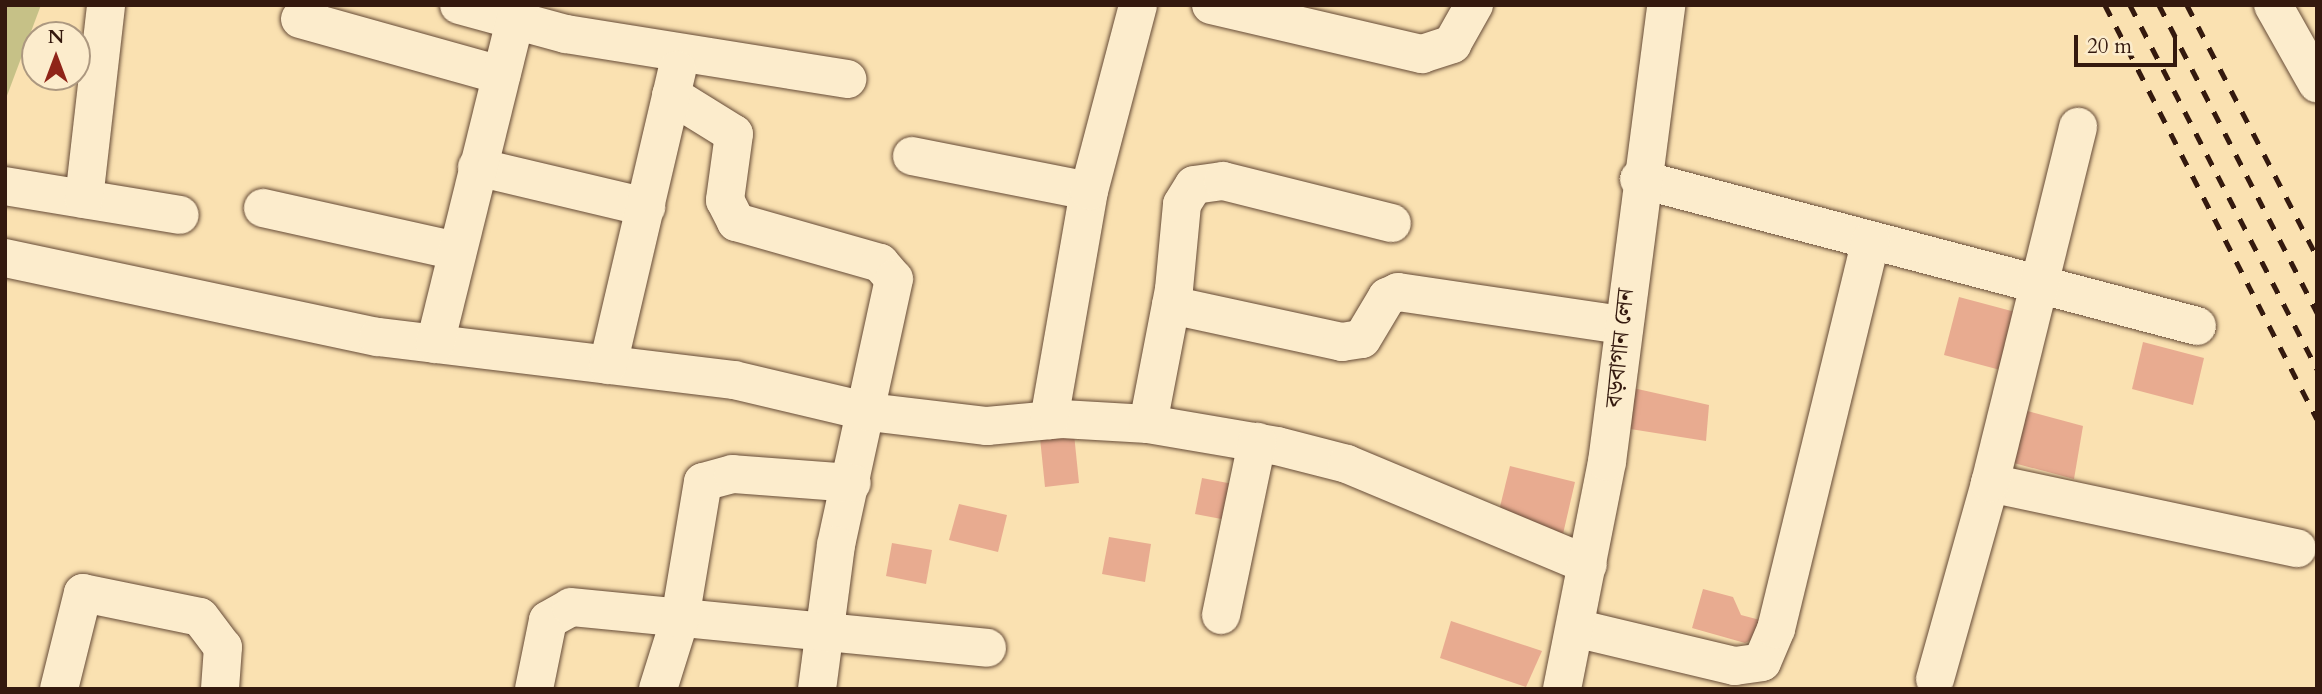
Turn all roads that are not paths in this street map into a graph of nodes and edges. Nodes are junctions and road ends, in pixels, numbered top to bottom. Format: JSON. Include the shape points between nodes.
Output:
{"nodes":[{"id":1,"x":106,"y":5,"type":"edge"},
{"id":2,"x":459,"y":5,"type":"edge"},
{"id":3,"x":1138,"y":5,"type":"edge"},
{"id":4,"x":1211,"y":5,"type":"edge"},
{"id":5,"x":1474,"y":5,"type":"edge"},
{"id":6,"x":1666,"y":5,"type":"edge"},
{"id":7,"x":2273,"y":5,"type":"edge"},
{"id":8,"x":517,"y":13,"type":"edge"},
{"id":9,"x":300,"y":19,"type":"dead end"},
{"id":10,"x":2306,"y":40,"type":"edge"},
{"id":11,"x":681,"y":50,"type":"junction"},
{"id":12,"x":501,"y":75,"type":"junction"},
{"id":13,"x":847,"y":79,"type":"dead end"},
{"id":14,"x":2317,"y":83,"type":"edge"},
{"id":15,"x":671,"y":96,"type":"junction"},
{"id":16,"x":2078,"y":127,"type":"dead end"},
{"id":17,"x":912,"y":156,"type":"dead end"},
{"id":18,"x":477,"y":167,"type":"junction"},
{"id":19,"x":1639,"y":178,"type":"junction"},
{"id":20,"x":5,"y":186,"type":"edge"},
{"id":21,"x":1089,"y":191,"type":"junction"},
{"id":22,"x":84,"y":199,"type":"junction"},
{"id":23,"x":646,"y":207,"type":"junction"},
{"id":24,"x":263,"y":208,"type":"dead end"},
{"id":25,"x":180,"y":215,"type":"dead end"},
{"id":26,"x":1392,"y":223,"type":"dead end"},
{"id":27,"x":1871,"y":240,"type":"junction"},
{"id":28,"x":457,"y":251,"type":"junction"},
{"id":29,"x":5,"y":258,"type":"edge"},
{"id":30,"x":2040,"y":285,"type":"junction"},
{"id":31,"x":1171,"y":305,"type":"junction"},
{"id":32,"x":1622,"y":325,"type":"junction"},
{"id":33,"x":2197,"y":326,"type":"dead end"},
{"id":34,"x":435,"y":344,"type":"junction"},
{"id":35,"x":608,"y":365,"type":"junction"},
{"id":36,"x":869,"y":412,"type":"junction"},
{"id":37,"x":1049,"y":420,"type":"junction"},
{"id":38,"x":1148,"y":424,"type":"junction"},
{"id":39,"x":1257,"y":442,"type":"junction"},
{"id":40,"x":852,"y":483,"type":"junction"},
{"id":41,"x":1990,"y":483,"type":"junction"},
{"id":42,"x":2297,"y":548,"type":"dead end"},
{"id":43,"x":1588,"y":565,"type":"junction"},
{"id":44,"x":1221,"y":615,"type":"dead end"},
{"id":45,"x":680,"y":619,"type":"junction"},
{"id":46,"x":1575,"y":628,"type":"junction"},
{"id":47,"x":824,"y":636,"type":"junction"},
{"id":48,"x":987,"y":648,"type":"dead end"},
{"id":49,"x":1935,"y":679,"type":"dead end"},
{"id":50,"x":59,"y":689,"type":"edge"},
{"id":51,"x":220,"y":689,"type":"edge"},
{"id":52,"x":534,"y":689,"type":"edge"},
{"id":53,"x":658,"y":689,"type":"edge"},
{"id":54,"x":817,"y":689,"type":"edge"},
{"id":55,"x":1562,"y":689,"type":"edge"}],
"edges":[{"from":1,"to":22,"type":"street"},
{"from":2,"to":8,"type":"street"},
{"from":3,"to":21,"type":"street"},
{"from":4,"to":5,"type":"street","via":[[1422,54],[1452,44]]},
{"from":6,"to":19,"type":"street","name":"বড়বাগান লেন"},
{"from":7,"to":10,"type":"street"},
{"from":8,"to":11,"type":"street"},
{"from":8,"to":12,"type":"street"},
{"from":9,"to":12,"type":"street"},
{"from":10,"to":14,"type":"street"},
{"from":11,"to":13,"type":"street"},
{"from":11,"to":15,"type":"street"},
{"from":12,"to":18,"type":"street"},
{"from":15,"to":23,"type":"street"},
{"from":15,"to":36,"type":"street","via":[[734,134],[725,200],[736,222],[890,271],[896,291]]},
{"from":16,"to":30,"type":"street"},
{"from":17,"to":21,"type":"street"},
{"from":18,"to":23,"type":"street"},
{"from":18,"to":28,"type":"street"},
{"from":19,"to":27,"type":"street"},
{"from":19,"to":32,"type":"street","name":"বড়বাগান লেন"},
{"from":20,"to":22,"type":"street"},
{"from":21,"to":37,"type":"street"},
{"from":22,"to":25,"type":"street"},
{"from":23,"to":35,"type":"street"},
{"from":24,"to":28,"type":"street"},
{"from":26,"to":31,"type":"street","via":[[1223,181],[1194,185],[1182,204]]},
{"from":27,"to":30,"type":"street"},
{"from":27,"to":46,"type":"street","via":[[1776,629],[1762,662],[1735,666]]},
{"from":28,"to":34,"type":"street"},
{"from":29,"to":34,"type":"street"},
{"from":30,"to":33,"type":"street"},
{"from":30,"to":41,"type":"street"},
{"from":31,"to":32,"type":"street","via":[[1342,342],[1362,339],[1387,297],[1398,292]]},
{"from":31,"to":38,"type":"street"},
{"from":32,"to":43,"type":"street","name":"বড়বাগান লেন"},
{"from":34,"to":35,"type":"street"},
{"from":35,"to":36,"type":"street","via":[[734,380]]},
{"from":36,"to":37,"type":"street","via":[[987,426]]},
{"from":36,"to":40,"type":"street"},
{"from":37,"to":38,"type":"street"},
{"from":38,"to":39,"type":"street"},
{"from":39,"to":43,"type":"street","via":[[1348,464]]},
{"from":39,"to":44,"type":"street"},
{"from":40,"to":45,"type":"street","via":[[709,477],[699,491]]},
{"from":40,"to":47,"type":"street"},
{"from":41,"to":42,"type":"street"},
{"from":41,"to":49,"type":"street"},
{"from":43,"to":46,"type":"street","name":"বড়বাগান লেন"},
{"from":45,"to":47,"type":"street"},
{"from":45,"to":52,"type":"street","via":[[570,607],[552,612]]},
{"from":45,"to":53,"type":"street"},
{"from":46,"to":55,"type":"street","name":"বড়বাগান লেন"},
{"from":47,"to":48,"type":"street"},
{"from":47,"to":54,"type":"street"},
{"from":50,"to":51,"type":"street","via":[[83,593],[200,617],[223,647]]}]}
